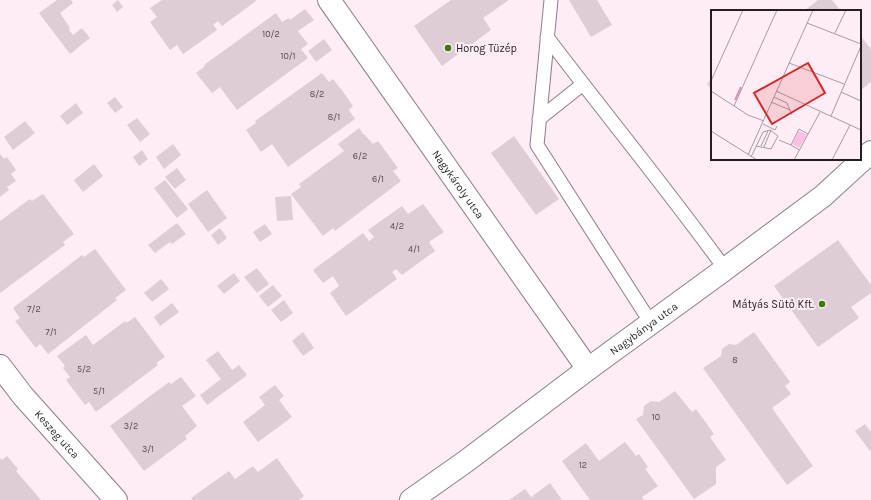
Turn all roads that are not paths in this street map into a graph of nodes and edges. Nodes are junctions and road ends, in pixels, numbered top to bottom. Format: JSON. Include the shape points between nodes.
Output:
{"nodes":[{"id":1,"x":329,"y":0,"type":"edge"},
{"id":2,"x":551,"y":0,"type":"edge"},
{"id":3,"x":547,"y":37,"type":"junction"},
{"id":4,"x":583,"y":84,"type":"junction"},
{"id":5,"x":539,"y":119,"type":"junction"},
{"id":6,"x":871,"y":152,"type":"edge"},
{"id":7,"x":725,"y":269,"type":"junction"},
{"id":8,"x":651,"y":323,"type":"junction"},
{"id":9,"x":0,"y":366,"type":"edge"},
{"id":10,"x":588,"y":369,"type":"junction"},
{"id":11,"x":116,"y":500,"type":"edge"},
{"id":12,"x":411,"y":500,"type":"edge"}],
"edges":[{"from":1,"to":10,"type":"street","name":"Nagykároly utca"},
{"from":2,"to":3,"type":"lane"},
{"from":3,"to":4,"type":"lane"},
{"from":3,"to":5,"type":"lane"},
{"from":4,"to":5,"type":"lane"},
{"from":4,"to":7,"type":"lane"},
{"from":5,"to":8,"type":"lane","via":[[537,145]]},
{"from":6,"to":7,"type":"street","name":"Nagybánya utca","via":[[823,196]]},
{"from":7,"to":8,"type":"street","name":"Nagybánya utca"},
{"from":8,"to":10,"type":"street","name":"Nagybánya utca"},
{"from":9,"to":11,"type":"street","name":"Keszeg utca","via":[[23,396]]},
{"from":10,"to":12,"type":"street","name":"Nagybánya utca"}]}
